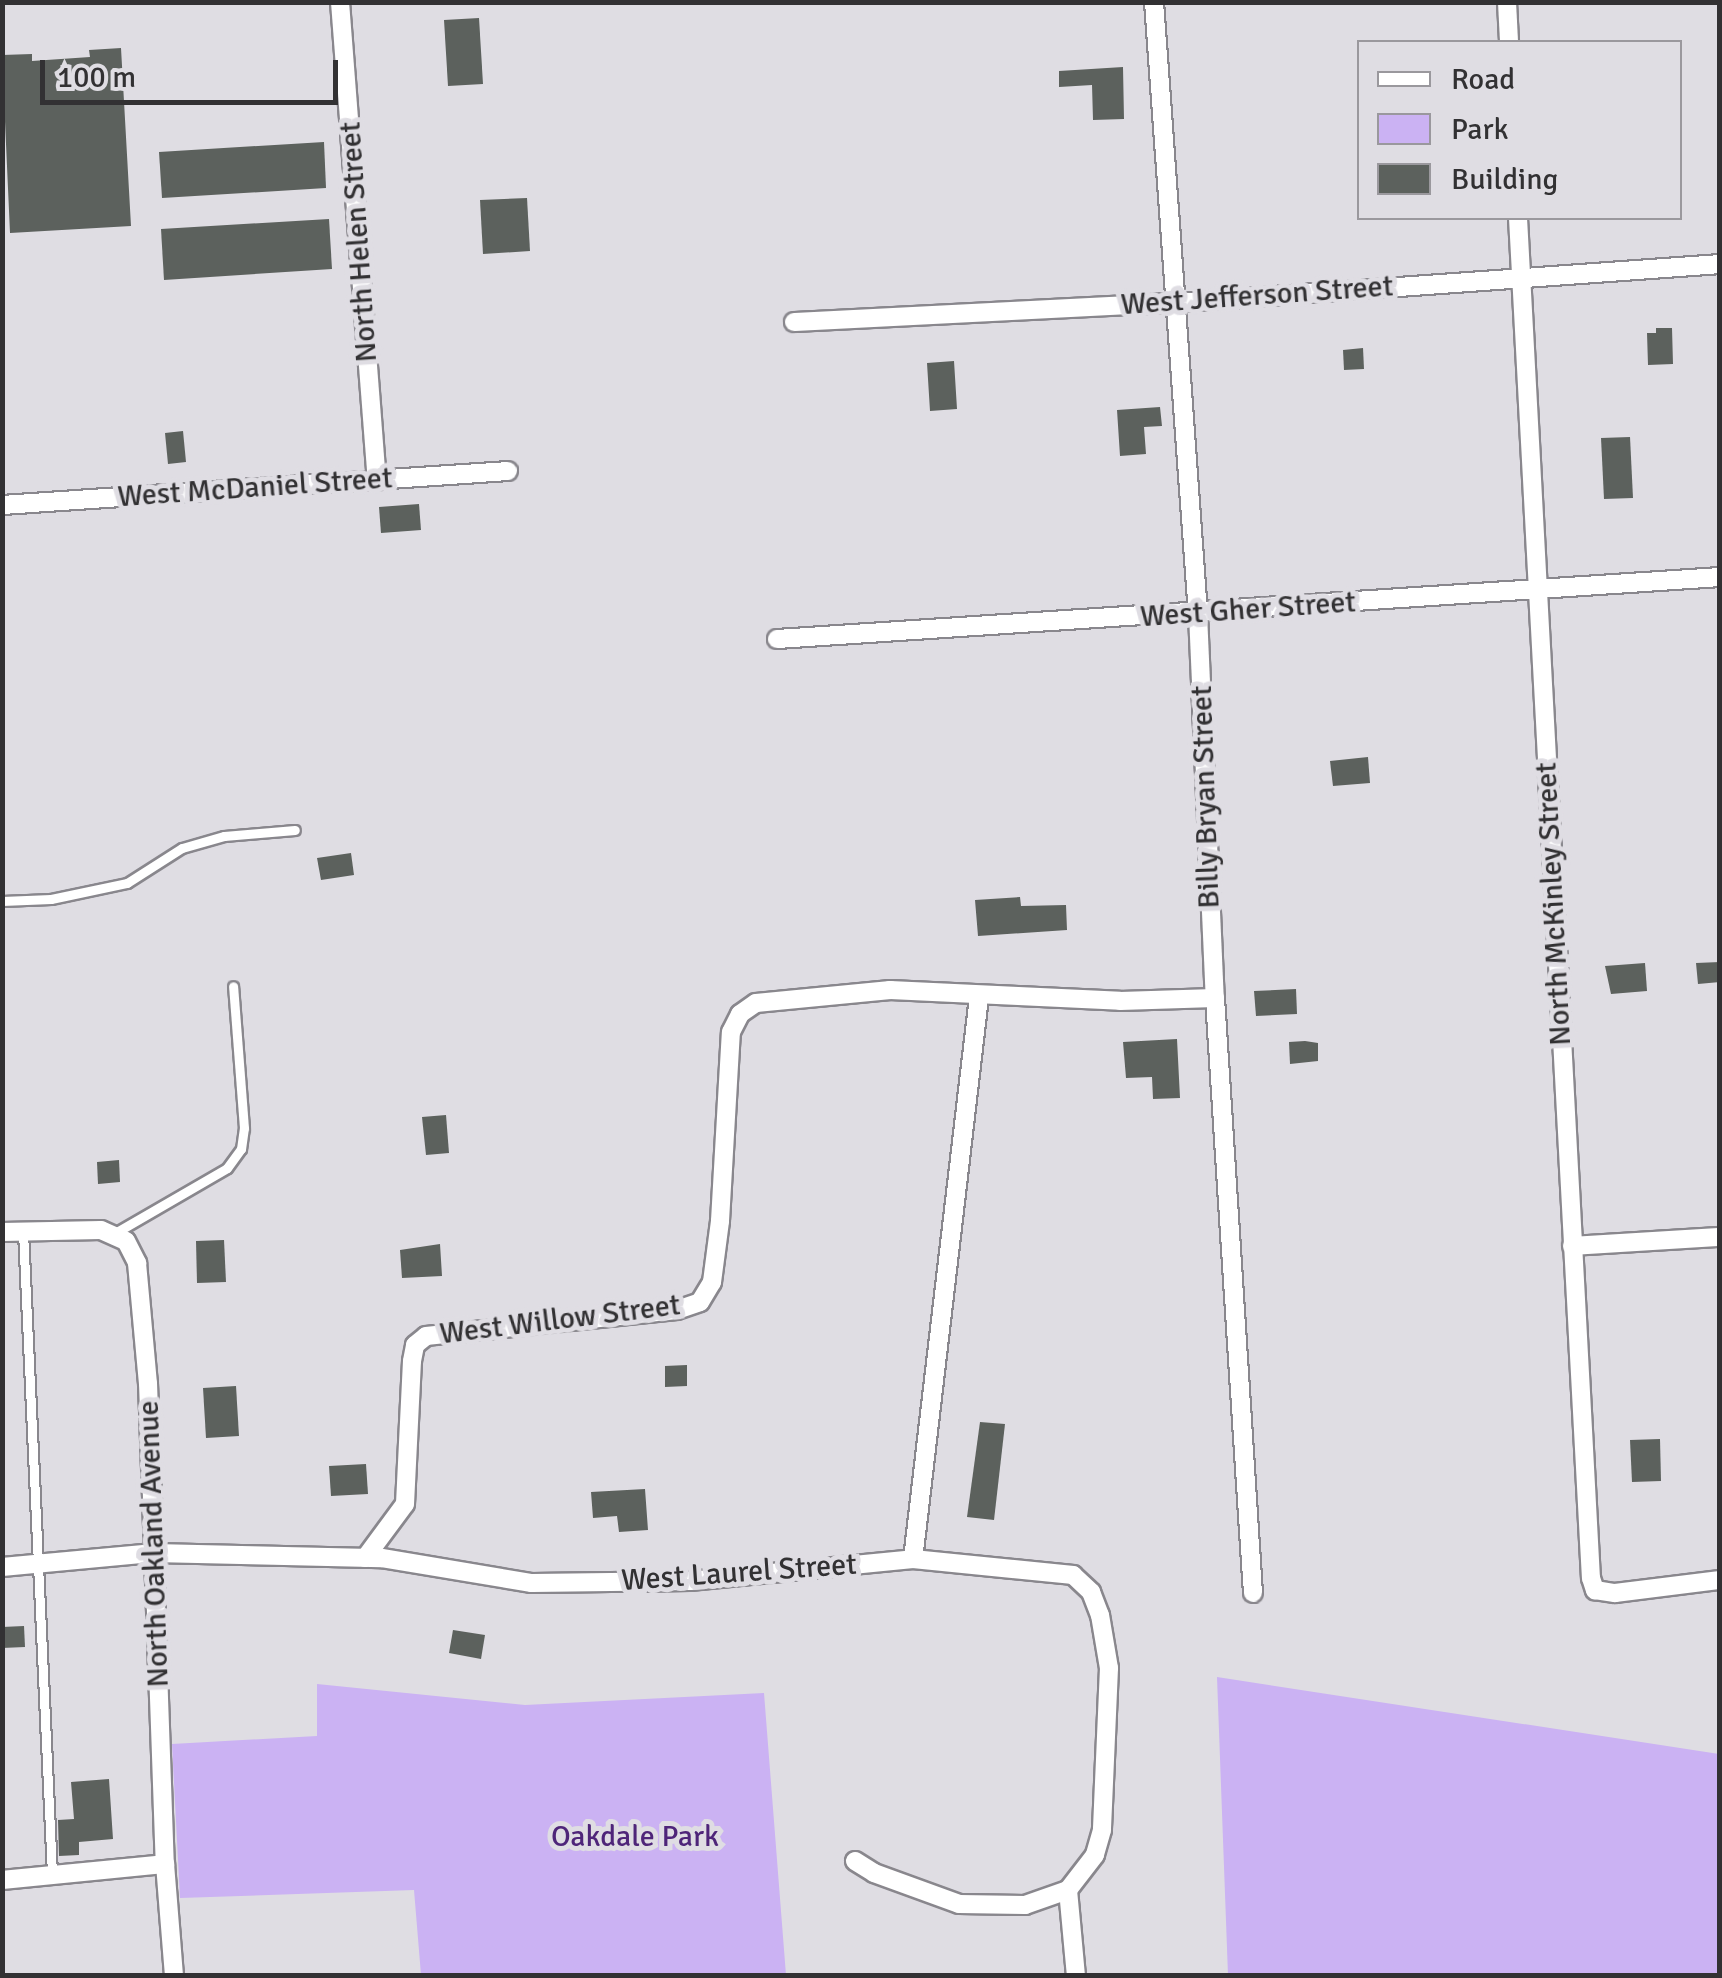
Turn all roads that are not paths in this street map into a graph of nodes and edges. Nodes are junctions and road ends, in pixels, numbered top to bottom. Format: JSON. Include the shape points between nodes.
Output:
{"nodes":[{"id":1,"x":340,"y":2,"type":"edge"},
{"id":2,"x":1154,"y":2,"type":"edge"},
{"id":3,"x":1508,"y":2,"type":"edge"},
{"id":4,"x":1509,"y":40,"type":"edge"},
{"id":5,"x":1518,"y":220,"type":"edge"},
{"id":6,"x":1720,"y":264,"type":"edge"},
{"id":7,"x":1521,"y":276,"type":"junction"},
{"id":8,"x":1176,"y":303,"type":"junction"},
{"id":9,"x":794,"y":322,"type":"dead end"},
{"id":10,"x":508,"y":471,"type":"dead end"},
{"id":11,"x":377,"y":480,"type":"junction"},
{"id":12,"x":2,"y":505,"type":"edge"},
{"id":13,"x":1720,"y":578,"type":"edge"},
{"id":14,"x":1537,"y":589,"type":"junction"},
{"id":15,"x":1198,"y":614,"type":"junction"},
{"id":16,"x":777,"y":639,"type":"dead end"},
{"id":17,"x":295,"y":830,"type":"dead end"},
{"id":18,"x":2,"y":901,"type":"edge"},
{"id":19,"x":233,"y":986,"type":"dead end"},
{"id":20,"x":979,"y":997,"type":"junction"},
{"id":21,"x":1215,"y":998,"type":"junction"},
{"id":22,"x":23,"y":1231,"type":"junction"},
{"id":23,"x":2,"y":1232,"type":"edge"},
{"id":24,"x":115,"y":1233,"type":"junction"},
{"id":25,"x":1720,"y":1236,"type":"edge"},
{"id":26,"x":1572,"y":1246,"type":"junction"},
{"id":27,"x":154,"y":1553,"type":"junction"},
{"id":28,"x":365,"y":1558,"type":"junction"},
{"id":29,"x":913,"y":1559,"type":"junction"},
{"id":30,"x":41,"y":1564,"type":"junction"},
{"id":31,"x":2,"y":1567,"type":"edge"},
{"id":32,"x":1720,"y":1580,"type":"edge"},
{"id":33,"x":1252,"y":1592,"type":"dead end"},
{"id":34,"x":854,"y":1861,"type":"dead end"},
{"id":35,"x":165,"y":1864,"type":"junction"},
{"id":36,"x":52,"y":1876,"type":"junction"},
{"id":37,"x":2,"y":1880,"type":"edge"},
{"id":38,"x":1068,"y":1890,"type":"junction"},
{"id":39,"x":174,"y":1976,"type":"edge"},
{"id":40,"x":1076,"y":1976,"type":"edge"}],
"edges":[{"from":1,"to":11,"type":"street","name":"North Helen Street"},
{"from":2,"to":8,"type":"street","name":"Billy Bryan Street"},
{"from":3,"to":4,"type":"street"},
{"from":5,"to":7,"type":"street","name":"North McKinley Street"},
{"from":6,"to":7,"type":"street","name":"West Jefferson Street"},
{"from":7,"to":8,"type":"street","name":"West Jefferson Street"},
{"from":7,"to":14,"type":"street","name":"North McKinley Street"},
{"from":8,"to":9,"type":"street","name":"West Jefferson Street"},
{"from":8,"to":15,"type":"street","name":"Billy Bryan Street"},
{"from":10,"to":11,"type":"street","name":"West McDaniel Street"},
{"from":11,"to":12,"type":"street","name":"West McDaniel Street"},
{"from":13,"to":14,"type":"street","name":"West Gher Street"},
{"from":14,"to":15,"type":"street","name":"West Gher Street"},
{"from":14,"to":26,"type":"street","name":"North McKinley Street"},
{"from":15,"to":16,"type":"street","name":"West Gher Street"},
{"from":15,"to":21,"type":"street","name":"Billy Bryan Street"},
{"from":17,"to":18,"type":"lane","via":[[196,844],[126,883]]},
{"from":19,"to":24,"type":"lane","via":[[241,1148],[227,1168]]},
{"from":20,"to":21,"type":"street","name":"West Willow Street"},
{"from":20,"to":28,"type":"street","name":"West Willow Street","via":[[890,990],[769,998],[740,1014],[731,1032],[712,1282],[700,1302],[677,1310],[426,1336],[415,1345],[412,1361],[405,1504]]},
{"from":20,"to":29,"type":"street"},
{"from":21,"to":33,"type":"street","name":"Billy Bryan Street"},
{"from":22,"to":23,"type":"street"},
{"from":22,"to":24,"type":"street"},
{"from":22,"to":30,"type":"lane"},
{"from":24,"to":27,"type":"street","name":"North Oakland Avenue","via":[[137,1262]]},
{"from":25,"to":26,"type":"street"},
{"from":26,"to":32,"type":"street","name":"North McKinley Street","via":[[1588,1563],[1595,1590]]},
{"from":27,"to":28,"type":"street","name":"West Laurel Street"},
{"from":27,"to":30,"type":"street","name":"West Laurel Street"},
{"from":27,"to":35,"type":"street","name":"North Oakland Avenue"},
{"from":28,"to":29,"type":"street","name":"West Laurel Street","via":[[532,1583],[690,1581]]},
{"from":29,"to":38,"type":"street","name":"West Laurel Street","via":[[1073,1575],[1091,1592],[1109,1668],[1102,1830],[1094,1855]]},
{"from":30,"to":31,"type":"street","name":"West Laurel Street"},
{"from":30,"to":36,"type":"lane"},
{"from":34,"to":38,"type":"street","via":[[960,1904],[1025,1905]]},
{"from":35,"to":36,"type":"street"},
{"from":35,"to":39,"type":"street","name":"North Oakland Avenue"},
{"from":36,"to":37,"type":"street"},
{"from":38,"to":40,"type":"street"}]}
